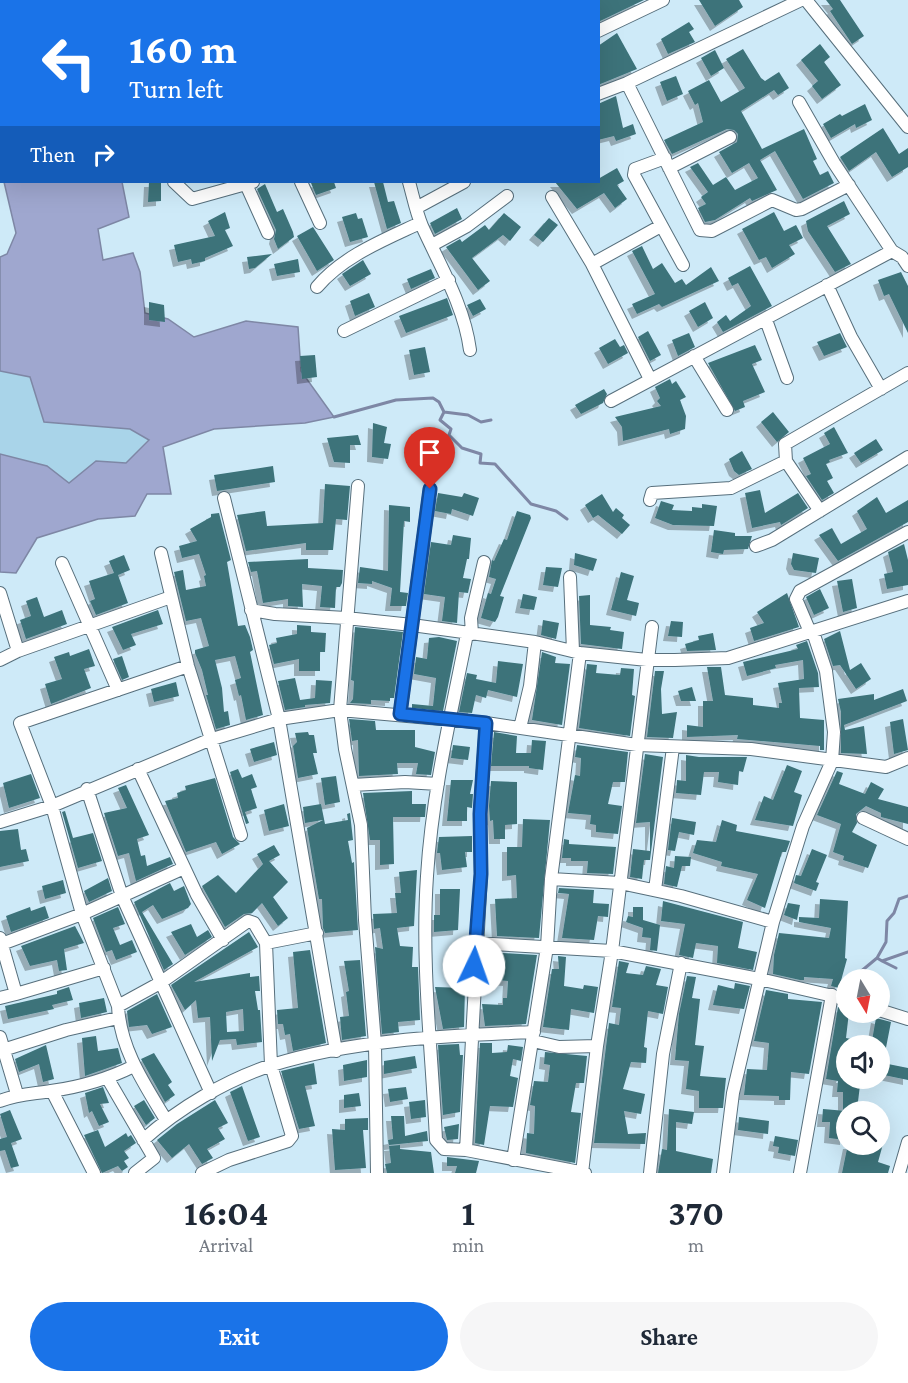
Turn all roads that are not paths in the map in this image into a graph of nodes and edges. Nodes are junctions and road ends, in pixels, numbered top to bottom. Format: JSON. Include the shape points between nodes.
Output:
{"nodes":[{"id":1,"x":663,"y":0,"type":"edge"},
{"id":2,"x":801,"y":0,"type":"edge"},
{"id":3,"x":806,"y":0,"type":"edge"},
{"id":4,"x":600,"y":30,"type":"edge"},
{"id":5,"x":627,"y":83,"type":"junction"},
{"id":6,"x":600,"y":93,"type":"edge"},
{"id":7,"x":799,"y":102,"type":"dead end"},
{"id":8,"x":906,"y":121,"type":"edge"},
{"id":9,"x":730,"y":137,"type":"dead end"},
{"id":10,"x":667,"y":163,"type":"junction"},
{"id":11,"x":175,"y":183,"type":"edge"},
{"id":12,"x":245,"y":183,"type":"edge"},
{"id":13,"x":248,"y":183,"type":"edge"},
{"id":14,"x":301,"y":183,"type":"edge"},
{"id":15,"x":408,"y":183,"type":"edge"},
{"id":16,"x":462,"y":183,"type":"edge"},
{"id":17,"x":849,"y":185,"type":"junction"},
{"id":18,"x":507,"y":196,"type":"dead end"},
{"id":19,"x":552,"y":197,"type":"dead end"},
{"id":20,"x":416,"y":208,"type":"junction"},
{"id":21,"x":320,"y":223,"type":"dead end"},
{"id":22,"x":420,"y":223,"type":"junction"},
{"id":23,"x":659,"y":227,"type":"junction"},
{"id":24,"x":268,"y":233,"type":"dead end"},
{"id":25,"x":432,"y":245,"type":"junction"},
{"id":26,"x":903,"y":257,"type":"edge"},
{"id":27,"x":592,"y":264,"type":"junction"},
{"id":28,"x":683,"y":266,"type":"dead end"},
{"id":29,"x":449,"y":280,"type":"junction"},
{"id":30,"x":827,"y":285,"type":"junction"},
{"id":31,"x":317,"y":287,"type":"dead end"},
{"id":32,"x":766,"y":320,"type":"junction"},
{"id":33,"x":344,"y":331,"type":"dead end"},
{"id":34,"x":470,"y":350,"type":"dead end"},
{"id":35,"x":694,"y":356,"type":"junction"},
{"id":36,"x":908,"y":373,"type":"edge"},
{"id":37,"x":787,"y":378,"type":"dead end"},
{"id":38,"x":650,"y":379,"type":"junction"},
{"id":39,"x":881,"y":389,"type":"junction"},
{"id":40,"x":611,"y":401,"type":"dead end"},
{"id":41,"x":727,"y":410,"type":"dead end"},
{"id":42,"x":908,"y":458,"type":"edge"},
{"id":43,"x":786,"y":461,"type":"junction"},
{"id":44,"x":358,"y":486,"type":"dead end"},
{"id":45,"x":430,"y":489,"type":"dead end"},
{"id":46,"x":224,"y":498,"type":"dead end"},
{"id":47,"x":650,"y":500,"type":"dead end"},
{"id":48,"x":820,"y":511,"type":"junction"},
{"id":49,"x":908,"y":532,"type":"edge"},
{"id":50,"x":756,"y":546,"type":"dead end"},
{"id":51,"x":160,"y":553,"type":"dead end"},
{"id":52,"x":484,"y":562,"type":"dead end"},
{"id":53,"x":62,"y":563,"type":"dead end"},
{"id":54,"x":570,"y":577,"type":"dead end"},
{"id":55,"x":0,"y":593,"type":"edge"},
{"id":56,"x":171,"y":597,"type":"junction"},
{"id":57,"x":908,"y":601,"type":"edge"},
{"id":58,"x":251,"y":610,"type":"junction"},
{"id":59,"x":346,"y":618,"type":"junction"},
{"id":60,"x":91,"y":624,"type":"junction"},
{"id":61,"x":412,"y":625,"type":"junction"},
{"id":62,"x":652,"y":627,"type":"dead end"},
{"id":63,"x":812,"y":632,"type":"junction"},
{"id":64,"x":469,"y":634,"type":"junction"},
{"id":65,"x":536,"y":642,"type":"junction"},
{"id":66,"x":18,"y":651,"type":"junction"},
{"id":67,"x":576,"y":652,"type":"junction"},
{"id":68,"x":0,"y":660,"type":"edge"},
{"id":69,"x":647,"y":660,"type":"junction"},
{"id":70,"x":188,"y":666,"type":"junction"},
{"id":71,"x":118,"y":690,"type":"junction"},
{"id":72,"x":340,"y":710,"type":"junction"},
{"id":73,"x":400,"y":714,"type":"junction"},
{"id":74,"x":279,"y":719,"type":"junction"},
{"id":75,"x":450,"y":719,"type":"junction"},
{"id":76,"x":486,"y":723,"type":"junction"},
{"id":77,"x":520,"y":728,"type":"junction"},
{"id":78,"x":569,"y":737,"type":"junction"},
{"id":79,"x":209,"y":740,"type":"junction"},
{"id":80,"x":637,"y":745,"type":"junction"},
{"id":81,"x":673,"y":747,"type":"junction"},
{"id":82,"x":908,"y":758,"type":"edge"},
{"id":83,"x":832,"y":761,"type":"junction"},
{"id":84,"x":138,"y":769,"type":"junction"},
{"id":85,"x":438,"y":784,"type":"junction"},
{"id":86,"x":353,"y":785,"type":"junction"},
{"id":87,"x":87,"y":789,"type":"junction"},
{"id":88,"x":52,"y":806,"type":"junction"},
{"id":89,"x":863,"y":818,"type":"dead end"},
{"id":90,"x":0,"y":822,"type":"edge"},
{"id":91,"x":241,"y":836,"type":"dead end"},
{"id":92,"x":908,"y":839,"type":"edge"},
{"id":93,"x":184,"y":868,"type":"junction"},
{"id":94,"x":551,"y":879,"type":"junction"},
{"id":95,"x":620,"y":883,"type":"junction"},
{"id":96,"x":656,"y":891,"type":"junction"},
{"id":97,"x":122,"y":896,"type":"junction"},
{"id":98,"x":82,"y":914,"type":"junction"},
{"id":99,"x":772,"y":922,"type":"junction"},
{"id":100,"x":317,"y":933,"type":"junction"},
{"id":101,"x":1,"y":940,"type":"edge"},
{"id":102,"x":224,"y":940,"type":"junction"},
{"id":103,"x":266,"y":943,"type":"junction"},
{"id":104,"x":475,"y":943,"type":"junction"},
{"id":105,"x":547,"y":947,"type":"junction"},
{"id":106,"x":612,"y":951,"type":"junction"},
{"id":107,"x":681,"y":963,"type":"junction"},
{"id":108,"x":104,"y":968,"type":"junction"},
{"id":109,"x":759,"y":979,"type":"junction"},
{"id":110,"x":160,"y":983,"type":"junction"},
{"id":111,"x":16,"y":994,"type":"junction"},
{"id":112,"x":832,"y":995,"type":"junction"},
{"id":113,"x":836,"y":996,"type":"edge"},
{"id":114,"x":0,"y":998,"type":"edge"},
{"id":115,"x":118,"y":1012,"type":"junction"},
{"id":116,"x":890,"y":1013,"type":"edge"},
{"id":117,"x":908,"y":1019,"type":"edge"},
{"id":118,"x":471,"y":1035,"type":"junction"},
{"id":119,"x":0,"y":1037,"type":"edge"},
{"id":120,"x":534,"y":1037,"type":"junction"},
{"id":121,"x":432,"y":1040,"type":"junction"},
{"id":122,"x":375,"y":1044,"type":"junction"},
{"id":123,"x":597,"y":1046,"type":"junction"},
{"id":124,"x":3,"y":1050,"type":"junction"},
{"id":125,"x":336,"y":1051,"type":"junction"},
{"id":126,"x":271,"y":1065,"type":"junction"},
{"id":127,"x":134,"y":1066,"type":"junction"},
{"id":128,"x":108,"y":1078,"type":"junction"},
{"id":129,"x":52,"y":1091,"type":"junction"},
{"id":130,"x":211,"y":1093,"type":"junction"},
{"id":131,"x":17,"y":1094,"type":"junction"},
{"id":132,"x":0,"y":1101,"type":"edge"},
{"id":133,"x":166,"y":1120,"type":"junction"},
{"id":134,"x":143,"y":1140,"type":"junction"},
{"id":135,"x":908,"y":1142,"type":"edge"},
{"id":136,"x":466,"y":1150,"type":"junction"},
{"id":137,"x":513,"y":1160,"type":"junction"},
{"id":138,"x":94,"y":1173,"type":"edge"},
{"id":139,"x":135,"y":1173,"type":"edge"},
{"id":140,"x":202,"y":1173,"type":"edge"},
{"id":141,"x":377,"y":1173,"type":"edge"},
{"id":142,"x":583,"y":1173,"type":"edge"},
{"id":143,"x":650,"y":1173,"type":"edge"},
{"id":144,"x":723,"y":1173,"type":"edge"},
{"id":145,"x":800,"y":1173,"type":"edge"},
{"id":146,"x":899,"y":1173,"type":"edge"}],
"edges":[{"from":1,"to":4,"type":"street"},
{"from":2,"to":5,"type":"street"},
{"from":3,"to":8,"type":"street"},
{"from":5,"to":6,"type":"street"},
{"from":5,"to":10,"type":"street"},
{"from":7,"to":17,"type":"street"},
{"from":9,"to":10,"type":"street"},
{"from":10,"to":17,"type":"street","via":[[700,230],[706,231],[772,200],[802,209]]},
{"from":10,"to":23,"type":"street","via":[[634,171]]},
{"from":11,"to":12,"type":"street","via":[[192,199]]},
{"from":13,"to":24,"type":"street"},
{"from":14,"to":21,"type":"street"},
{"from":15,"to":20,"type":"street"},
{"from":16,"to":20,"type":"street"},
{"from":17,"to":26,"type":"street"},
{"from":18,"to":25,"type":"street","via":[[467,226]]},
{"from":19,"to":27,"type":"street"},
{"from":20,"to":22,"type":"street"},
{"from":22,"to":25,"type":"street"},
{"from":22,"to":31,"type":"street","via":[[337,268]]},
{"from":23,"to":27,"type":"street"},
{"from":23,"to":28,"type":"street"},
{"from":25,"to":29,"type":"street"},
{"from":26,"to":30,"type":"street"},
{"from":27,"to":38,"type":"street"},
{"from":29,"to":33,"type":"street"},
{"from":29,"to":34,"type":"street","via":[[468,332]]},
{"from":30,"to":32,"type":"street"},
{"from":30,"to":39,"type":"street"},
{"from":32,"to":35,"type":"street"},
{"from":32,"to":37,"type":"street"},
{"from":35,"to":38,"type":"street"},
{"from":35,"to":41,"type":"street"},
{"from":36,"to":39,"type":"street"},
{"from":38,"to":40,"type":"street"},
{"from":39,"to":43,"type":"street","via":[[785,444]]},
{"from":42,"to":48,"type":"street"},
{"from":43,"to":47,"type":"street","via":[[732,488],[657,491]]},
{"from":43,"to":48,"type":"street"},
{"from":44,"to":59,"type":"street"},
{"from":45,"to":61,"type":"street"},
{"from":46,"to":58,"type":"street"},
{"from":48,"to":50,"type":"street"},
{"from":49,"to":63,"type":"street","via":[[800,591],[796,599]]},
{"from":51,"to":56,"type":"street"},
{"from":52,"to":64,"type":"street"},
{"from":53,"to":60,"type":"street"},
{"from":54,"to":67,"type":"street"},
{"from":55,"to":66,"type":"street"},
{"from":56,"to":60,"type":"street"},
{"from":56,"to":70,"type":"street"},
{"from":57,"to":63,"type":"street"},
{"from":58,"to":59,"type":"street"},
{"from":58,"to":74,"type":"street"},
{"from":59,"to":61,"type":"street"},
{"from":59,"to":72,"type":"street"},
{"from":60,"to":66,"type":"street"},
{"from":60,"to":71,"type":"street"},
{"from":61,"to":64,"type":"street"},
{"from":61,"to":73,"type":"street"},
{"from":62,"to":69,"type":"street"},
{"from":63,"to":69,"type":"street","via":[[728,658]]},
{"from":63,"to":83,"type":"street","via":[[826,672],[834,732]]},
{"from":64,"to":65,"type":"street"},
{"from":64,"to":75,"type":"street"},
{"from":65,"to":67,"type":"street"},
{"from":65,"to":77,"type":"street"},
{"from":66,"to":68,"type":"street"},
{"from":67,"to":69,"type":"street"},
{"from":67,"to":78,"type":"street"},
{"from":69,"to":80,"type":"street"},
{"from":70,"to":71,"type":"street"},
{"from":70,"to":79,"type":"street"},
{"from":71,"to":88,"type":"street","via":[[20,723]]},
{"from":72,"to":73,"type":"street"},
{"from":72,"to":74,"type":"street"},
{"from":72,"to":86,"type":"street"},
{"from":73,"to":75,"type":"street"},
{"from":74,"to":79,"type":"street"},
{"from":74,"to":100,"type":"street"},
{"from":75,"to":76,"type":"street"},
{"from":75,"to":85,"type":"street"},
{"from":76,"to":77,"type":"street"},
{"from":76,"to":104,"type":"street"},
{"from":77,"to":78,"type":"street"},
{"from":78,"to":80,"type":"street"},
{"from":78,"to":94,"type":"street"},
{"from":79,"to":84,"type":"street"},
{"from":79,"to":91,"type":"street"},
{"from":80,"to":81,"type":"street"},
{"from":80,"to":95,"type":"street"},
{"from":81,"to":83,"type":"street","via":[[751,749]]},
{"from":81,"to":96,"type":"street"},
{"from":82,"to":83,"type":"street","via":[[886,768]]},
{"from":83,"to":99,"type":"street","via":[[803,826]]},
{"from":84,"to":87,"type":"street"},
{"from":84,"to":93,"type":"street"},
{"from":85,"to":86,"type":"street"},
{"from":85,"to":121,"type":"street","via":[[427,877],[426,964]]},
{"from":86,"to":122,"type":"street","via":[[361,825]]},
{"from":87,"to":88,"type":"street"},
{"from":87,"to":97,"type":"street"},
{"from":88,"to":90,"type":"street"},
{"from":88,"to":98,"type":"street"},
{"from":89,"to":92,"type":"street"},
{"from":93,"to":97,"type":"street"},
{"from":93,"to":102,"type":"street"},
{"from":94,"to":95,"type":"street"},
{"from":94,"to":105,"type":"street"},
{"from":95,"to":96,"type":"street"},
{"from":95,"to":106,"type":"street"},
{"from":96,"to":99,"type":"street"},
{"from":97,"to":98,"type":"street"},
{"from":97,"to":110,"type":"street"},
{"from":98,"to":101,"type":"street"},
{"from":98,"to":108,"type":"street"},
{"from":99,"to":109,"type":"street"},
{"from":100,"to":103,"type":"street"},
{"from":100,"to":125,"type":"street"},
{"from":101,"to":111,"type":"street"},
{"from":102,"to":103,"type":"street","via":[[251,921]]},
{"from":102,"to":110,"type":"street"},
{"from":103,"to":126,"type":"street"},
{"from":104,"to":105,"type":"street"},
{"from":104,"to":118,"type":"street"},
{"from":105,"to":106,"type":"street"},
{"from":105,"to":120,"type":"street"},
{"from":106,"to":107,"type":"street"},
{"from":106,"to":123,"type":"street"},
{"from":107,"to":109,"type":"street"},
{"from":107,"to":143,"type":"street","via":[[663,1054]]},
{"from":108,"to":111,"type":"street"},
{"from":108,"to":115,"type":"street"},
{"from":109,"to":112,"type":"street"},
{"from":109,"to":144,"type":"street","via":[[733,1093]]},
{"from":110,"to":115,"type":"street"},
{"from":110,"to":130,"type":"street"},
{"from":111,"to":114,"type":"street"},
{"from":112,"to":113,"type":"street"},
{"from":112,"to":145,"type":"street"},
{"from":115,"to":124,"type":"street"},
{"from":115,"to":127,"type":"street"},
{"from":116,"to":117,"type":"street"},
{"from":118,"to":120,"type":"street"},
{"from":118,"to":121,"type":"street"},
{"from":118,"to":136,"type":"street"},
{"from":119,"to":124,"type":"street"},
{"from":120,"to":123,"type":"street","via":[[559,1047]]},
{"from":120,"to":137,"type":"street"},
{"from":121,"to":122,"type":"street"},
{"from":121,"to":136,"type":"street","via":[[436,1140],[444,1149]]},
{"from":122,"to":125,"type":"street"},
{"from":122,"to":141,"type":"street"},
{"from":123,"to":142,"type":"street"},
{"from":124,"to":131,"type":"street"},
{"from":125,"to":126,"type":"street"},
{"from":126,"to":130,"type":"street"},
{"from":126,"to":140,"type":"street","via":[[292,1136],[288,1141]]},
{"from":127,"to":128,"type":"street"},
{"from":127,"to":133,"type":"street"},
{"from":128,"to":129,"type":"street"},
{"from":128,"to":134,"type":"street"},
{"from":129,"to":131,"type":"street"},
{"from":129,"to":138,"type":"street"},
{"from":130,"to":133,"type":"street"},
{"from":131,"to":132,"type":"street"},
{"from":133,"to":134,"type":"street"},
{"from":134,"to":139,"type":"street","via":[[154,1158]]},
{"from":135,"to":146,"type":"street"},
{"from":136,"to":137,"type":"street"},
{"from":137,"to":142,"type":"street"}]}
